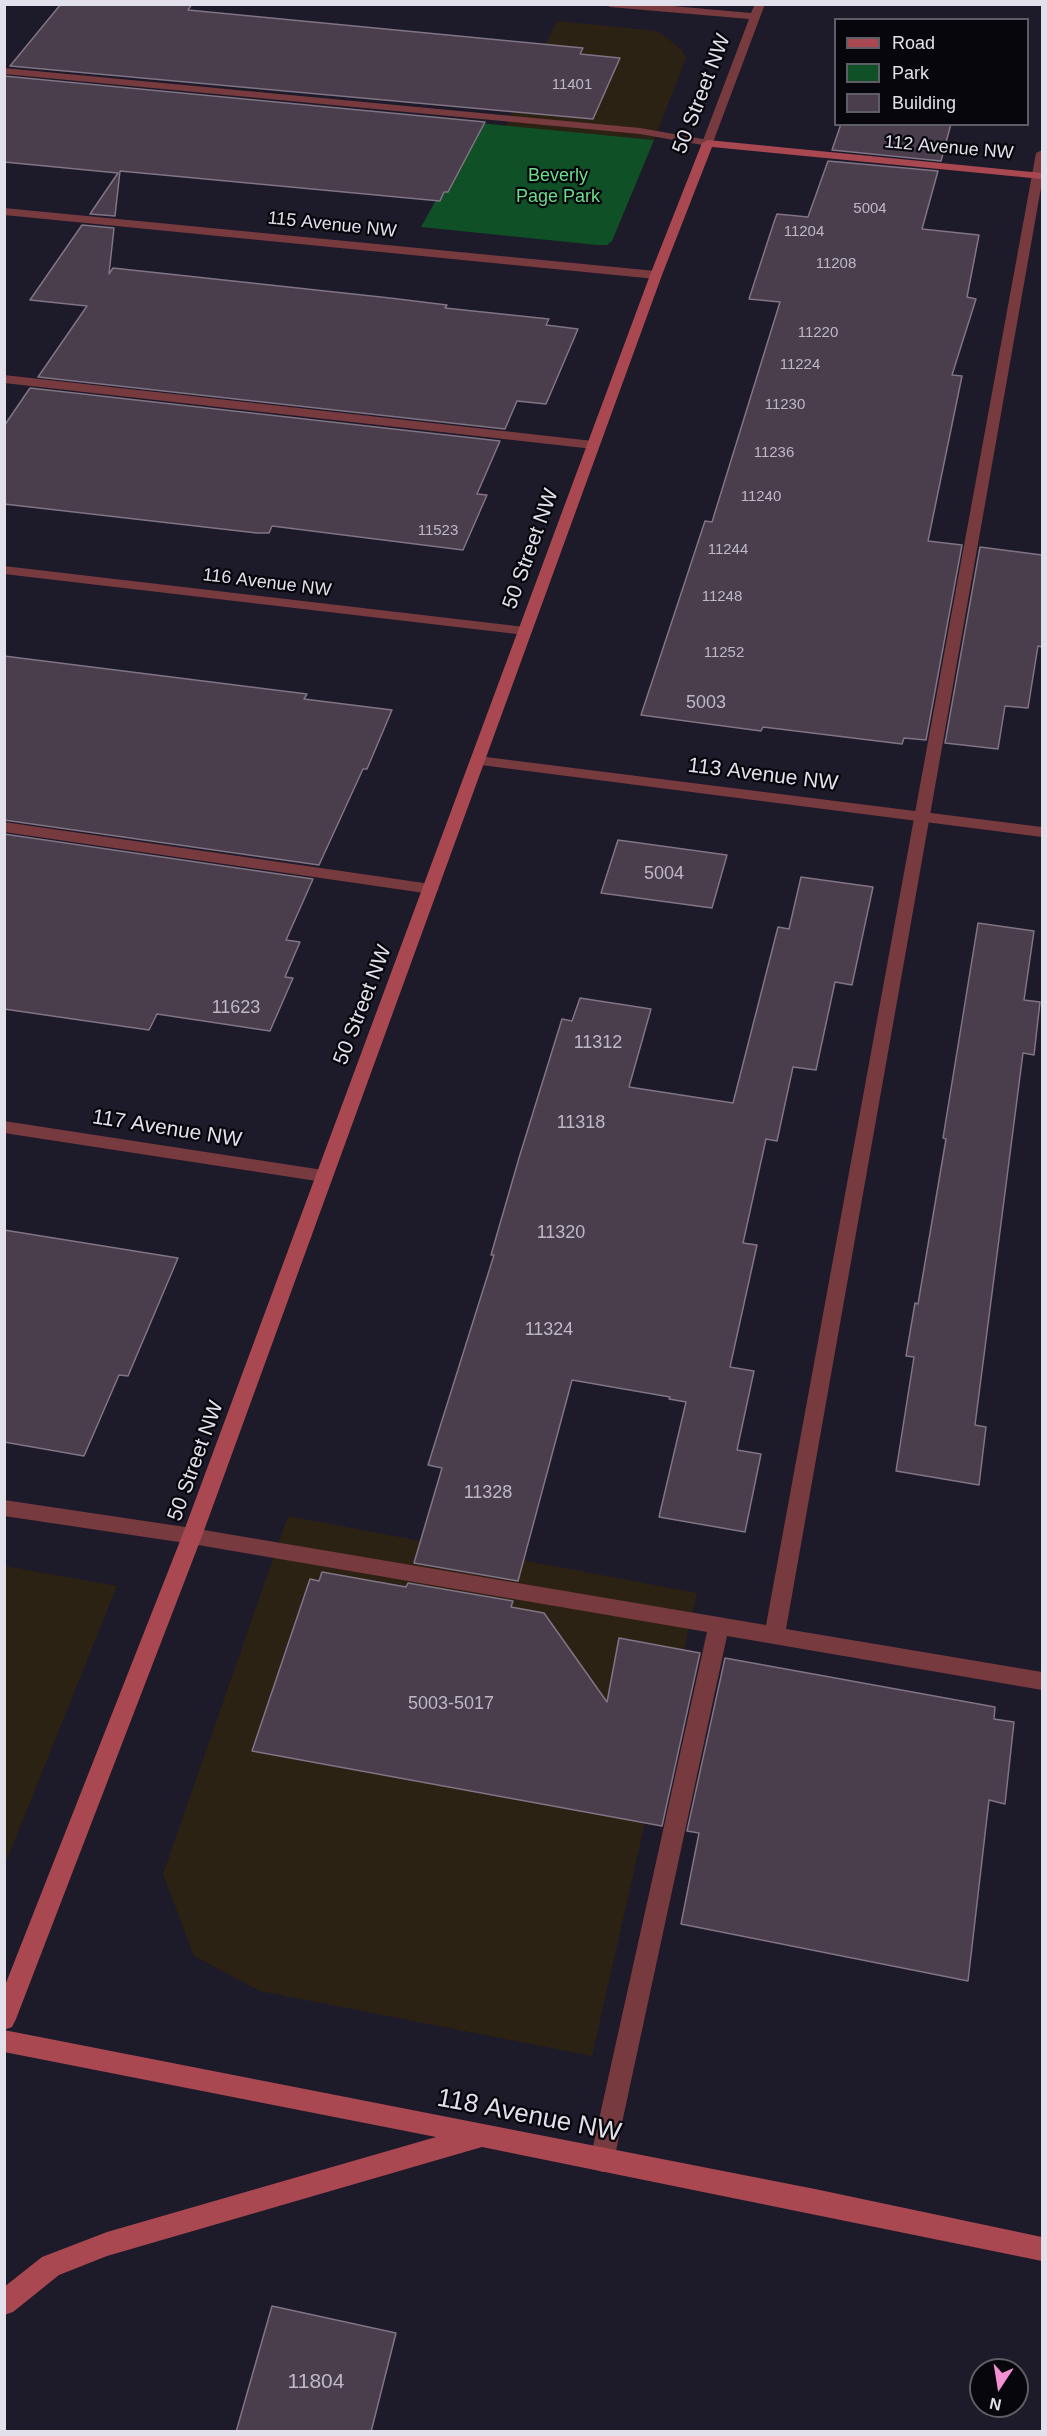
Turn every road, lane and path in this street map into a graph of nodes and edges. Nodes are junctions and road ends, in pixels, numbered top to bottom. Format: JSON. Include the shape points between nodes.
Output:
{"nodes":[{"id":1,"x":610,"y":4,"type":"edge"},
{"id":2,"x":760,"y":4,"type":"edge"},
{"id":3,"x":756,"y":17,"type":"junction"},
{"id":4,"x":4,"y":71,"type":"edge"},
{"id":5,"x":708,"y":143,"type":"junction"},
{"id":6,"x":1042,"y":153,"type":"edge"},
{"id":7,"x":1041,"y":175,"type":"edge"},
{"id":8,"x":4,"y":211,"type":"edge"},
{"id":9,"x":656,"y":275,"type":"junction"},
{"id":10,"x":4,"y":379,"type":"edge"},
{"id":11,"x":593,"y":445,"type":"junction"},
{"id":12,"x":4,"y":570,"type":"edge"},
{"id":13,"x":525,"y":631,"type":"junction"},
{"id":14,"x":478,"y":761,"type":"junction"},
{"id":15,"x":921,"y":816,"type":"junction"},
{"id":16,"x":4,"y":827,"type":"edge"},
{"id":17,"x":1042,"y":832,"type":"edge"},
{"id":18,"x":431,"y":889,"type":"junction"},
{"id":19,"x":4,"y":1127,"type":"edge"},
{"id":20,"x":323,"y":1176,"type":"junction"},
{"id":21,"x":4,"y":1508,"type":"edge"},
{"id":22,"x":192,"y":1536,"type":"junction"},
{"id":23,"x":719,"y":1625,"type":"junction"},
{"id":24,"x":775,"y":1635,"type":"junction"},
{"id":25,"x":1042,"y":1680,"type":"edge"},
{"id":26,"x":4,"y":2019,"type":"edge"},
{"id":27,"x":4,"y":2041,"type":"edge"},
{"id":28,"x":482,"y":2136,"type":"junction"},
{"id":29,"x":602,"y":2160,"type":"junction"},
{"id":30,"x":1042,"y":2248,"type":"edge"},
{"id":31,"x":4,"y":2303,"type":"edge"}],
"edges":[{"from":1,"to":3,"type":"street"},
{"from":2,"to":3,"type":"street","name":"50 Street NW"},
{"from":3,"to":5,"type":"street","name":"50 Street NW"},
{"from":4,"to":5,"type":"street","via":[[640,131]]},
{"from":5,"to":7,"type":"main road","name":"112 Avenue NW"},
{"from":5,"to":9,"type":"main road","name":"50 Street NW"},
{"from":6,"to":7,"type":"street"},
{"from":7,"to":15,"type":"street"},
{"from":8,"to":9,"type":"street","name":"115 Avenue NW"},
{"from":9,"to":11,"type":"main road","name":"50 Street NW"},
{"from":10,"to":11,"type":"street"},
{"from":11,"to":13,"type":"main road","name":"50 Street NW"},
{"from":12,"to":13,"type":"street","name":"116 Avenue NW"},
{"from":13,"to":14,"type":"main road","name":"50 Street NW"},
{"from":14,"to":15,"type":"street","name":"113 Avenue NW"},
{"from":14,"to":18,"type":"main road","name":"50 Street NW"},
{"from":15,"to":17,"type":"street","name":"113 Avenue NW"},
{"from":15,"to":24,"type":"street"},
{"from":16,"to":18,"type":"street"},
{"from":18,"to":20,"type":"main road","name":"50 Street NW"},
{"from":19,"to":20,"type":"street","name":"117 Avenue NW"},
{"from":20,"to":22,"type":"main road","name":"50 Street NW"},
{"from":21,"to":22,"type":"street"},
{"from":22,"to":23,"type":"street"},
{"from":22,"to":26,"type":"main road","name":"50 Street NW"},
{"from":23,"to":24,"type":"street"},
{"from":23,"to":29,"type":"street"},
{"from":24,"to":25,"type":"street"},
{"from":27,"to":28,"type":"main road","name":"118 Avenue NW"},
{"from":28,"to":29,"type":"main road","name":"118 Avenue NW"},
{"from":28,"to":31,"type":"main road","via":[[107,2244],[51,2266]]},
{"from":29,"to":30,"type":"main road","name":"118 Avenue NW"}]}
